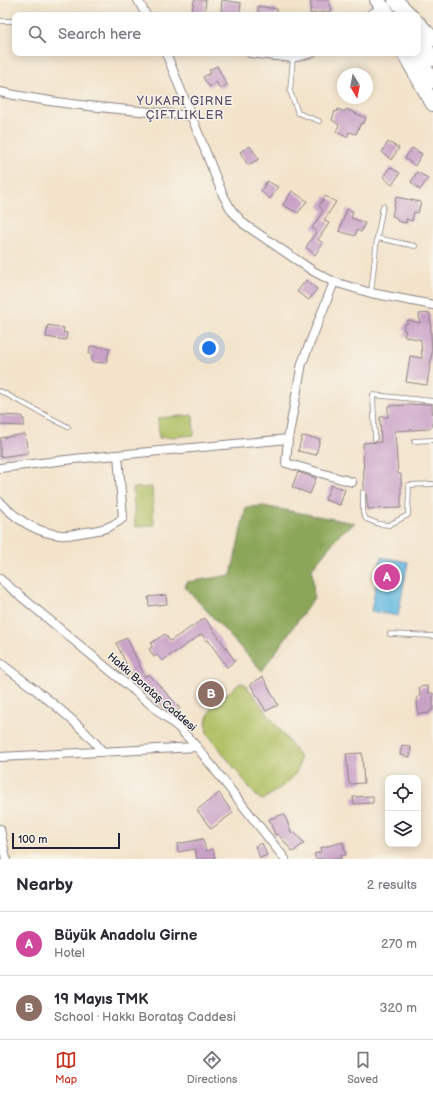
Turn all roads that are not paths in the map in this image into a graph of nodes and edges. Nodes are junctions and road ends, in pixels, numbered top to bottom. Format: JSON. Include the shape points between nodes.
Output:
{"nodes":[{"id":1,"x":138,"y":0,"type":"edge"},
{"id":2,"x":394,"y":0,"type":"edge"},
{"id":3,"x":144,"y":12,"type":"edge"},
{"id":4,"x":402,"y":12,"type":"edge"},
{"id":5,"x":407,"y":12,"type":"edge"},
{"id":6,"x":12,"y":21,"type":"edge"},
{"id":7,"x":0,"y":22,"type":"edge"},
{"id":8,"x":421,"y":26,"type":"edge"},
{"id":9,"x":433,"y":39,"type":"edge"},
{"id":10,"x":421,"y":41,"type":"edge"},
{"id":11,"x":167,"y":56,"type":"edge"},
{"id":12,"x":276,"y":56,"type":"edge"},
{"id":13,"x":301,"y":56,"type":"edge"},
{"id":14,"x":406,"y":56,"type":"edge"},
{"id":15,"x":418,"y":56,"type":"edge"},
{"id":16,"x":294,"y":58,"type":"junction"},
{"id":17,"x":433,"y":59,"type":"edge"},
{"id":18,"x":433,"y":81,"type":"edge"},
{"id":19,"x":0,"y":92,"type":"edge"},
{"id":20,"x":433,"y":104,"type":"edge"},
{"id":21,"x":191,"y":116,"type":"junction"},
{"id":22,"x":319,"y":121,"type":"dead end"},
{"id":23,"x":383,"y":206,"type":"dead end"},
{"id":24,"x":377,"y":238,"type":"junction"},
{"id":25,"x":415,"y":246,"type":"dead end"},
{"id":26,"x":334,"y":282,"type":"junction"},
{"id":27,"x":371,"y":293,"type":"junction"},
{"id":28,"x":433,"y":305,"type":"edge"},
{"id":29,"x":0,"y":391,"type":"edge"},
{"id":30,"x":433,"y":401,"type":"edge"},
{"id":31,"x":68,"y":427,"type":"dead end"},
{"id":32,"x":288,"y":439,"type":"junction"},
{"id":33,"x":375,"y":439,"type":"dead end"},
{"id":34,"x":433,"y":440,"type":"edge"},
{"id":35,"x":414,"y":441,"type":"dead end"},
{"id":36,"x":118,"y":455,"type":"junction"},
{"id":37,"x":0,"y":468,"type":"edge"},
{"id":38,"x":352,"y":482,"type":"dead end"},
{"id":39,"x":433,"y":484,"type":"edge"},
{"id":40,"x":363,"y":492,"type":"dead end"},
{"id":41,"x":0,"y":502,"type":"edge"},
{"id":42,"x":0,"y":579,"type":"edge"},
{"id":43,"x":390,"y":634,"type":"dead end"},
{"id":44,"x":433,"y":636,"type":"edge"},
{"id":45,"x":0,"y":663,"type":"edge"},
{"id":46,"x":197,"y":747,"type":"junction"},
{"id":47,"x":103,"y":752,"type":"junction"},
{"id":48,"x":0,"y":757,"type":"edge"},
{"id":49,"x":0,"y":829,"type":"edge"},
{"id":50,"x":6,"y":859,"type":"edge"},
{"id":51,"x":285,"y":859,"type":"edge"}],
"edges":[{"from":1,"to":3,"type":"street"},
{"from":2,"to":4,"type":"highway"},
{"from":2,"to":5,"type":"highway"},
{"from":6,"to":7,"type":"lane"},
{"from":8,"to":9,"type":"highway"},
{"from":10,"to":17,"type":"highway"},
{"from":11,"to":21,"type":"street"},
{"from":12,"to":16,"type":"street"},
{"from":13,"to":16,"type":"street"},
{"from":14,"to":20,"type":"highway"},
{"from":15,"to":18,"type":"highway"},
{"from":16,"to":22,"type":"lane","via":[[290,91],[298,113]]},
{"from":19,"to":21,"type":"street","via":[[108,109]]},
{"from":21,"to":26,"type":"street","via":[[232,212],[244,224]]},
{"from":23,"to":24,"type":"lane"},
{"from":24,"to":25,"type":"lane"},
{"from":24,"to":27,"type":"lane"},
{"from":26,"to":27,"type":"street"},
{"from":26,"to":32,"type":"street","via":[[302,363]]},
{"from":27,"to":28,"type":"street"},
{"from":29,"to":31,"type":"lane"},
{"from":30,"to":33,"type":"lane","via":[[373,395]]},
{"from":32,"to":36,"type":"street"},
{"from":32,"to":38,"type":"street","via":[[286,463]]},
{"from":34,"to":35,"type":"lane"},
{"from":36,"to":37,"type":"street"},
{"from":36,"to":41,"type":"street","via":[[123,518],[113,526],[62,536],[25,524]]},
{"from":39,"to":40,"type":"lane","via":[[409,485],[408,515],[389,525],[366,519],[363,513]]},
{"from":42,"to":46,"type":"street","name":"Hakkı Borataş Caddesi","via":[[179,728]]},
{"from":43,"to":44,"type":"lane"},
{"from":45,"to":47,"type":"street","via":[[43,695],[90,736]]},
{"from":46,"to":47,"type":"street"},
{"from":46,"to":51,"type":"street","name":"Hakkı Borataş Caddesi"},
{"from":47,"to":48,"type":"street"},
{"from":49,"to":50,"type":"street"}]}
